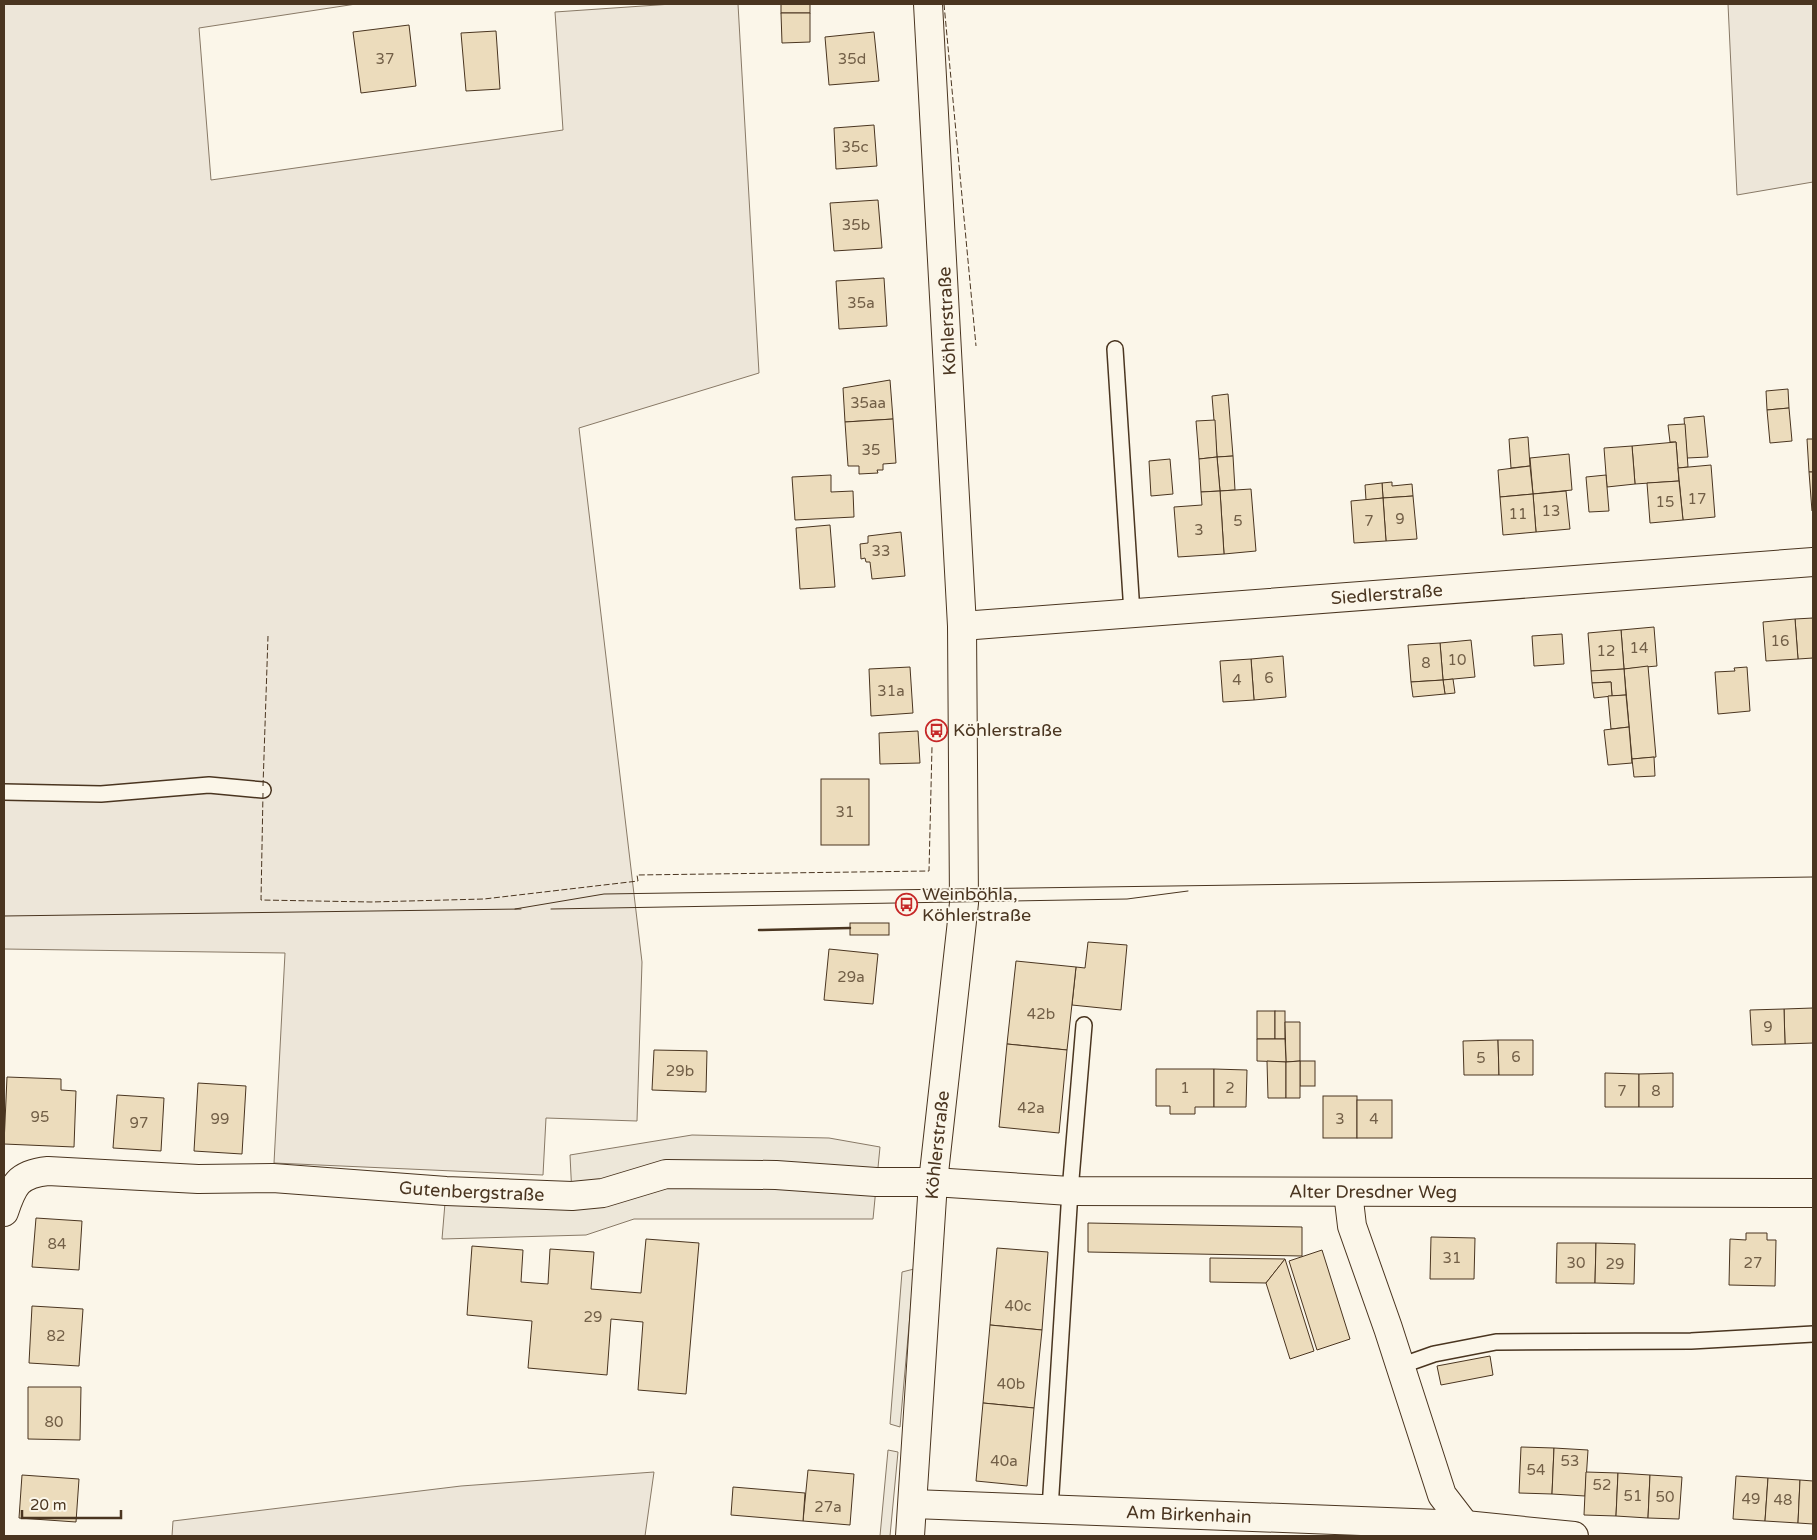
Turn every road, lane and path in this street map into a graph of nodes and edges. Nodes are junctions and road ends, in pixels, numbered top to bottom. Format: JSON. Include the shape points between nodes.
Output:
{"nodes":[{"id":1,"x":928,"y":4,"type":"edge"},
{"id":2,"x":1115,"y":349,"type":"dead end"},
{"id":3,"x":1813,"y":562,"type":"edge"},
{"id":4,"x":1132,"y":613,"type":"junction"},
{"id":5,"x":962,"y":626,"type":"junction"},
{"id":6,"x":263,"y":790,"type":"dead end"},
{"id":7,"x":4,"y":792,"type":"edge"},
{"id":8,"x":1084,"y":1025,"type":"dead end"},
{"id":9,"x":933,"y":1182,"type":"junction"},
{"id":10,"x":1070,"y":1190,"type":"junction"},
{"id":11,"x":1348,"y":1192,"type":"junction"},
{"id":12,"x":1813,"y":1193,"type":"edge"},
{"id":13,"x":7,"y":1194,"type":"edge"},
{"id":14,"x":1813,"y":1334,"type":"edge"},
{"id":15,"x":1400,"y":1366,"type":"junction"},
{"id":16,"x":912,"y":1504,"type":"junction"},
{"id":17,"x":1050,"y":1509,"type":"junction"},
{"id":18,"x":1465,"y":1525,"type":"junction"},
{"id":19,"x":910,"y":1536,"type":"edge"},
{"id":20,"x":1574,"y":1536,"type":"edge"}],
"edges":[{"from":1,"to":5,"type":"street","name":"Köhlerstraße"},
{"from":2,"to":4,"type":"lane"},
{"from":3,"to":4,"type":"street","name":"Siedlerstraße"},
{"from":4,"to":5,"type":"street","name":"Siedlerstraße"},
{"from":5,"to":9,"type":"street","name":"Köhlerstraße","via":[[964,903]]},
{"from":6,"to":7,"type":"lane","via":[[209,785],[101,794]]},
{"from":8,"to":10,"type":"lane"},
{"from":9,"to":10,"type":"street","name":"Alter Dresdner Weg"},
{"from":9,"to":13,"type":"street","name":"Gutenbergstraße","via":[[666,1174],[603,1193],[572,1196],[446,1192],[273,1178],[198,1179],[48,1171],[30,1173]]},
{"from":9,"to":16,"type":"street","name":"Köhlerstraße"},
{"from":10,"to":11,"type":"street","name":"Alter Dresdner Weg"},
{"from":10,"to":17,"type":"lane"},
{"from":11,"to":12,"type":"street","name":"Alter Dresdner Weg"},
{"from":11,"to":15,"type":"street","via":[[1352,1226]]},
{"from":14,"to":15,"type":"lane","via":[[1691,1341],[1496,1342],[1434,1354]]},
{"from":15,"to":18,"type":"street","via":[[1442,1496]]},
{"from":16,"to":17,"type":"street","name":"Am Birkenhain"},
{"from":16,"to":19,"type":"street","name":"Köhlerstraße"},
{"from":17,"to":18,"type":"street","name":"Am Birkenhain"},
{"from":18,"to":20,"type":"street","name":"Am Birkenhain"}]}
